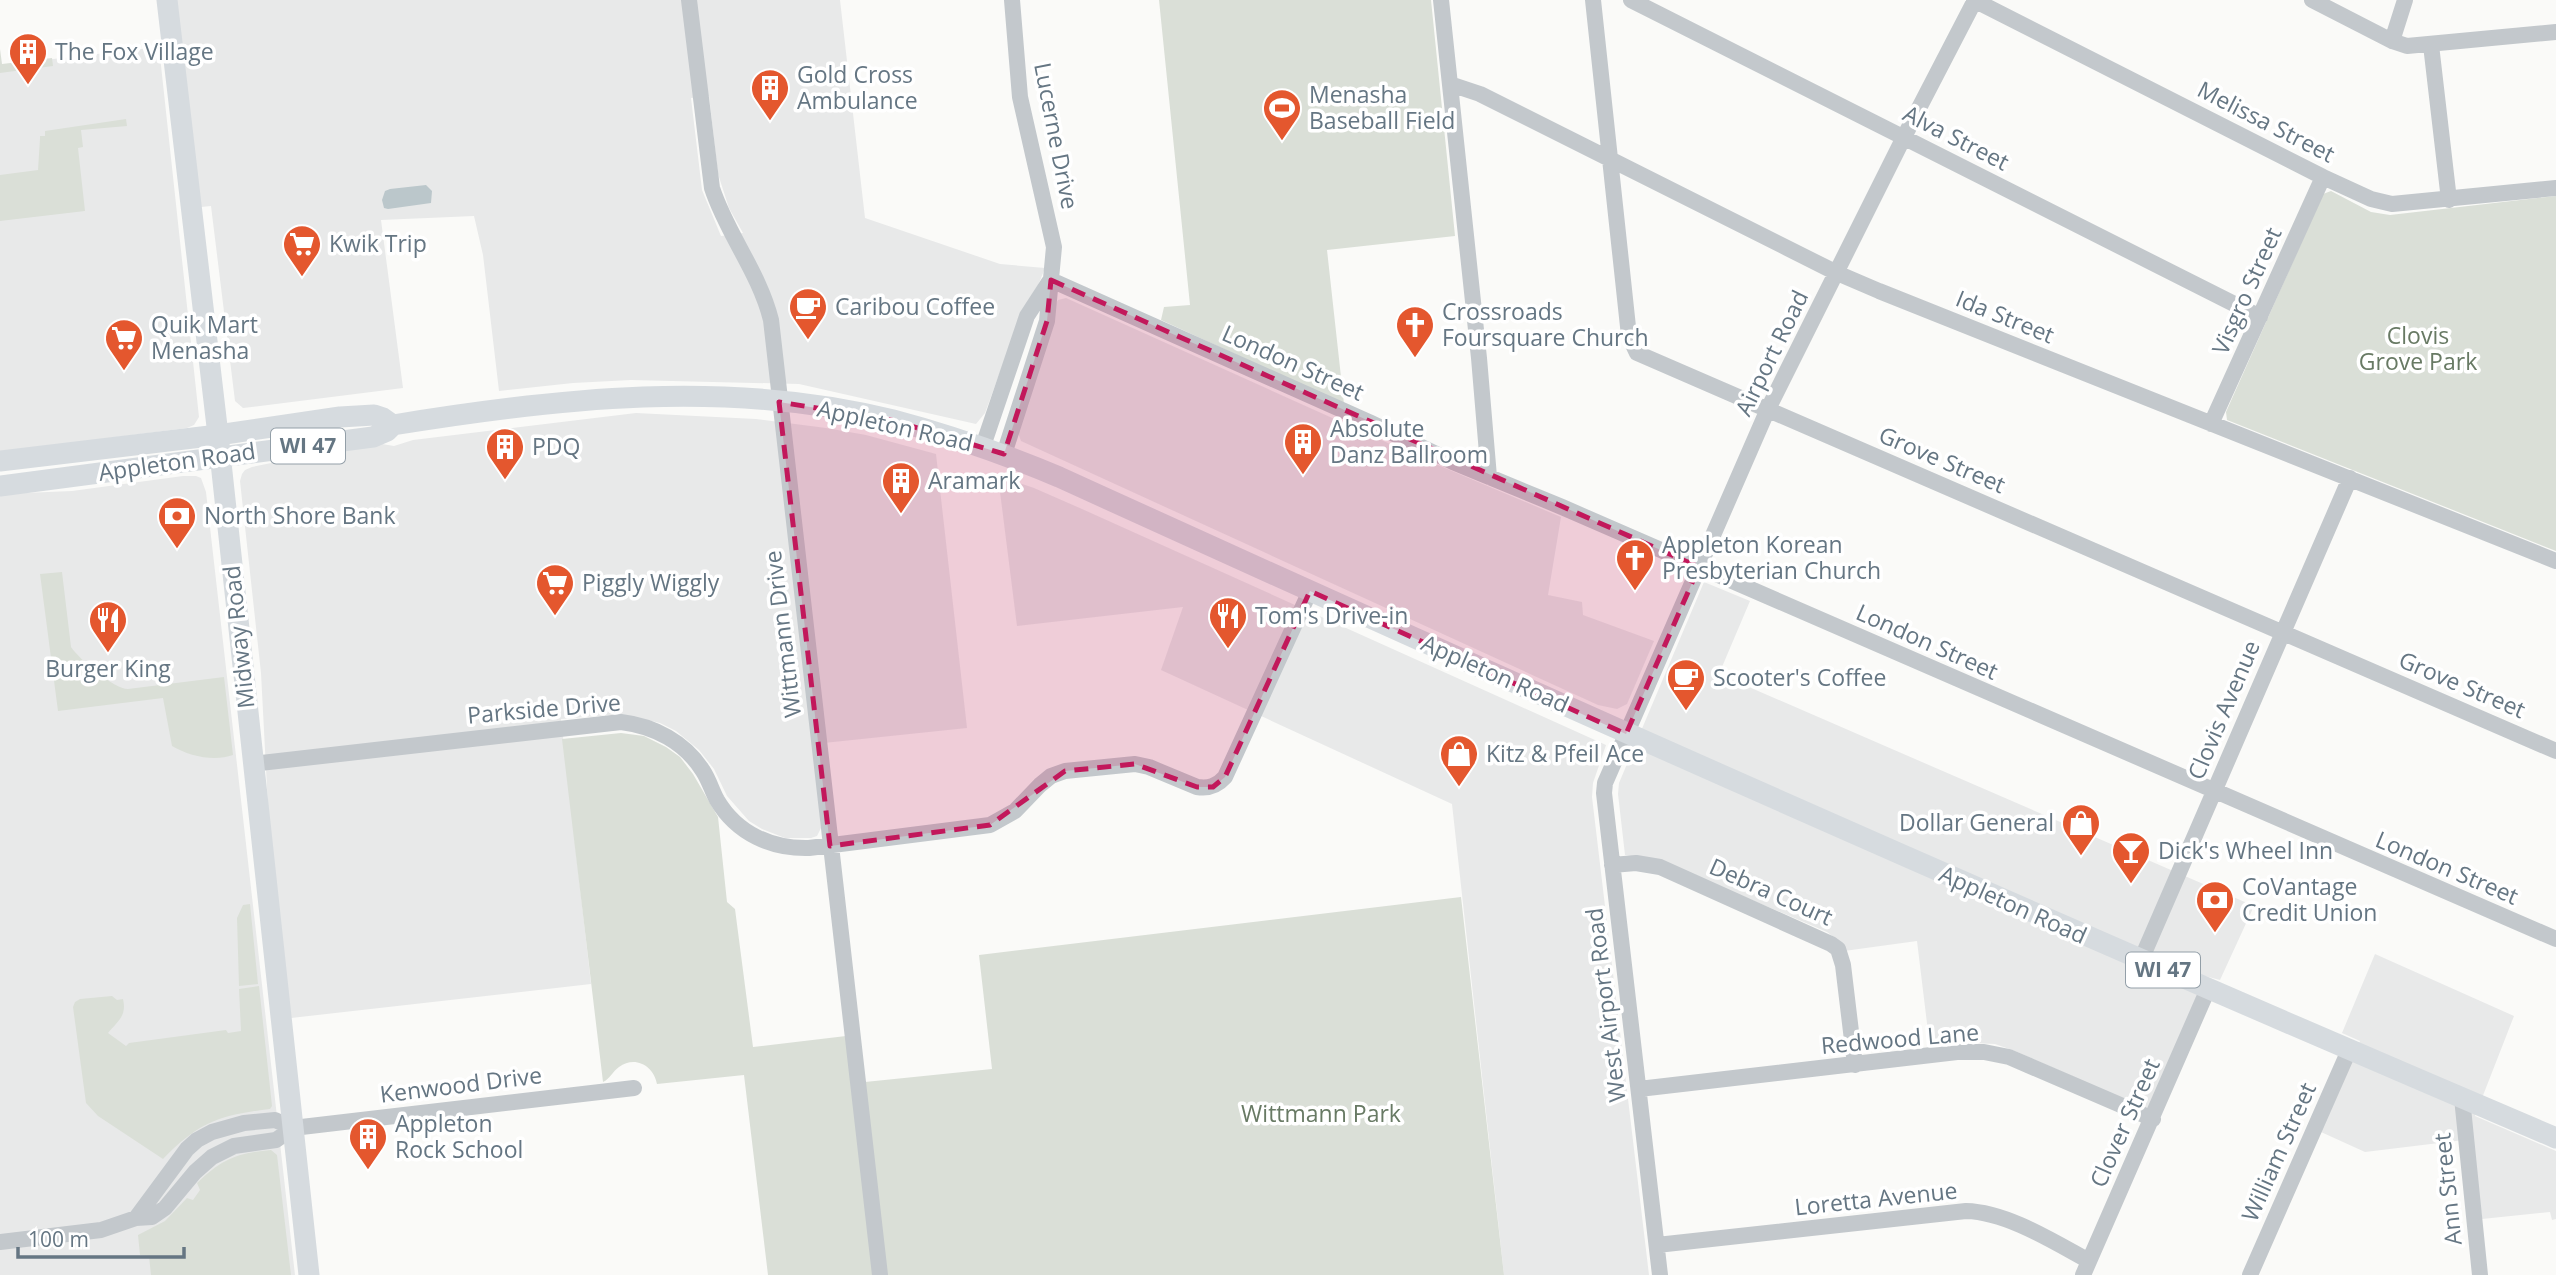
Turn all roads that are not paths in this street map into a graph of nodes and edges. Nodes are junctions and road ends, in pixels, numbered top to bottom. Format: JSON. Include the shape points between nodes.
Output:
{"nodes":[{"id":1,"x":167,"y":0,"type":"edge"},
{"id":2,"x":689,"y":0,"type":"edge"},
{"id":3,"x":1012,"y":0,"type":"edge"},
{"id":4,"x":1441,"y":0,"type":"edge"},
{"id":5,"x":1593,"y":0,"type":"edge"},
{"id":6,"x":1631,"y":0,"type":"edge"},
{"id":7,"x":1975,"y":0,"type":"edge"},
{"id":8,"x":2312,"y":0,"type":"edge"},
{"id":9,"x":2405,"y":0,"type":"edge"},
{"id":10,"x":2556,"y":32,"type":"edge"},
{"id":11,"x":2392,"y":41,"type":"junction"},
{"id":12,"x":2431,"y":45,"type":"junction"},
{"id":13,"x":1450,"y":84,"type":"junction"},
{"id":14,"x":1904,"y":137,"type":"junction"},
{"id":15,"x":1612,"y":158,"type":"junction"},
{"id":16,"x":2323,"y":177,"type":"junction"},
{"id":17,"x":2556,"y":188,"type":"edge"},
{"id":18,"x":2449,"y":200,"type":"junction"},
{"id":19,"x":1837,"y":272,"type":"junction"},
{"id":20,"x":1051,"y":280,"type":"junction"},
{"id":21,"x":2260,"y":317,"type":"junction"},
{"id":22,"x":779,"y":402,"type":"junction"},
{"id":23,"x":1768,"y":410,"type":"junction"},
{"id":24,"x":2211,"y":424,"type":"junction"},
{"id":25,"x":219,"y":446,"type":"junction"},
{"id":26,"x":982,"y":446,"type":"junction"},
{"id":27,"x":1004,"y":454,"type":"junction"},
{"id":28,"x":0,"y":461,"type":"edge"},
{"id":29,"x":1489,"y":477,"type":"junction"},
{"id":30,"x":2350,"y":478,"type":"junction"},
{"id":31,"x":0,"y":486,"type":"edge"},
{"id":32,"x":2556,"y":561,"type":"edge"},
{"id":33,"x":1699,"y":567,"type":"junction"},
{"id":34,"x":1310,"y":591,"type":"junction"},
{"id":35,"x":2282,"y":632,"type":"junction"},
{"id":36,"x":1626,"y":734,"type":"junction"},
{"id":37,"x":2556,"y":751,"type":"edge"},
{"id":38,"x":252,"y":764,"type":"junction"},
{"id":39,"x":2214,"y":792,"type":"junction"},
{"id":40,"x":830,"y":846,"type":"junction"},
{"id":41,"x":1612,"y":865,"type":"junction"},
{"id":42,"x":2556,"y":939,"type":"edge"},
{"id":43,"x":2141,"y":960,"type":"junction"},
{"id":44,"x":2208,"y":989,"type":"junction"},
{"id":45,"x":2350,"y":1048,"type":"junction"},
{"id":46,"x":1855,"y":1065,"type":"junction"},
{"id":47,"x":634,"y":1088,"type":"dead end"},
{"id":48,"x":1639,"y":1089,"type":"junction"},
{"id":49,"x":2462,"y":1098,"type":"junction"},
{"id":50,"x":2153,"y":1119,"type":"junction"},
{"id":51,"x":293,"y":1128,"type":"junction"},
{"id":52,"x":2556,"y":1138,"type":"edge"},
{"id":53,"x":0,"y":1242,"type":"edge"},
{"id":54,"x":1657,"y":1245,"type":"junction"},
{"id":55,"x":2086,"y":1268,"type":"edge"},
{"id":56,"x":309,"y":1275,"type":"edge"},
{"id":57,"x":880,"y":1275,"type":"edge"},
{"id":58,"x":1660,"y":1275,"type":"edge"},
{"id":59,"x":2250,"y":1275,"type":"edge"},
{"id":60,"x":2480,"y":1275,"type":"edge"}],
"edges":[{"from":1,"to":25,"type":"main road","name":"Midway Road"},
{"from":2,"to":22,"type":"street","name":"Wittmann Drive","via":[[712,188],[765,301]]},
{"from":3,"to":20,"type":"street","name":"Lucerne Drive","via":[[1020,97],[1054,247]]},
{"from":4,"to":13,"type":"street"},
{"from":5,"to":15,"type":"street","name":"Grove Street"},
{"from":6,"to":14,"type":"street","name":"Alva Street"},
{"from":7,"to":14,"type":"street","name":"Airport Road"},
{"from":7,"to":16,"type":"street","name":"Melissa Street"},
{"from":8,"to":11,"type":"street"},
{"from":9,"to":11,"type":"street"},
{"from":10,"to":12,"type":"street"},
{"from":11,"to":12,"type":"street"},
{"from":12,"to":18,"type":"street"},
{"from":13,"to":15,"type":"street","name":"Ida Street"},
{"from":13,"to":29,"type":"street"},
{"from":14,"to":19,"type":"street","name":"Airport Road"},
{"from":14,"to":21,"type":"street","name":"Alva Street"},
{"from":15,"to":19,"type":"street","name":"Ida Street"},
{"from":15,"to":23,"type":"street","name":"Grove Street","via":[[1633,348]]},
{"from":16,"to":18,"type":"street","name":"Melissa Street","via":[[2382,203]]},
{"from":16,"to":21,"type":"street","name":"Visgro Street"},
{"from":17,"to":18,"type":"street","name":"Melissa Street"},
{"from":19,"to":23,"type":"street","name":"Airport Road"},
{"from":19,"to":24,"type":"street","name":"Ida Street"},
{"from":20,"to":26,"type":"street","name":"Lucerne Drive","via":[[1027,316]]},
{"from":20,"to":27,"type":"street","name":"Lucerne Drive","via":[[1047,321]]},
{"from":20,"to":29,"type":"street","name":"London Street"},
{"from":21,"to":24,"type":"street","name":"Visgro Street"},
{"from":22,"to":25,"type":"main road","name":"Appleton Road","number":"WI 47","via":[[692,396],[601,398],[393,425],[379,416],[353,416],[257,428]]},
{"from":22,"to":26,"type":"main road","name":"Appleton Road","number":"WI 47","via":[[891,420]]},
{"from":22,"to":40,"type":"street","name":"Wittmann Drive"},
{"from":23,"to":33,"type":"street","name":"Airport Road"},
{"from":23,"to":35,"type":"street","name":"Grove Street"},
{"from":24,"to":30,"type":"street","name":"Ida Street"},
{"from":25,"to":28,"type":"main road","name":"Appleton Road","number":"WI 47"},
{"from":25,"to":31,"type":"main road","name":"Appleton Road","number":"WI 47"},
{"from":25,"to":38,"type":"main road","name":"Midway Road"},
{"from":26,"to":27,"type":"main road","name":"Appleton Road","number":"WI 47"},
{"from":27,"to":34,"type":"main road","name":"Appleton Road","number":"WI 47"},
{"from":29,"to":33,"type":"street","name":"London Street"},
{"from":30,"to":32,"type":"street","name":"Ida Street"},
{"from":30,"to":35,"type":"street","name":"Clovis Avenue"},
{"from":33,"to":36,"type":"street","name":"Airport Road"},
{"from":33,"to":39,"type":"street","name":"London Street"},
{"from":34,"to":36,"type":"main road","name":"Appleton Road","number":"WI 47"},
{"from":34,"to":40,"type":"street","name":"Parkside Drive","via":[[1226,777],[1213,787],[1197,788],[1135,764],[1065,771],[1045,780],[1015,811],[990,825]]},
{"from":35,"to":37,"type":"street","name":"Grove Street"},
{"from":35,"to":39,"type":"street","name":"Clovis Avenue"},
{"from":36,"to":41,"type":"street","name":"West Airport Road","via":[[1605,783]]},
{"from":36,"to":43,"type":"main road","name":"Appleton Road","number":"WI 47"},
{"from":38,"to":40,"type":"street","name":"Parkside Drive","via":[[607,723],[635,724],[681,747],[704,771],[722,808],[752,835],[785,848]]},
{"from":38,"to":51,"type":"main road","name":"Midway Road"},
{"from":39,"to":42,"type":"street","name":"London Street"},
{"from":39,"to":43,"type":"street","name":"Clovis Avenue"},
{"from":40,"to":57,"type":"street","name":"Wittmann Drive"},
{"from":41,"to":46,"type":"street","name":"Debra Court","via":[[1660,867],[1838,949]]},
{"from":41,"to":48,"type":"street","name":"West Airport Road"},
{"from":43,"to":44,"type":"main road","name":"Appleton Road","number":"WI 47"},
{"from":44,"to":45,"type":"main road","name":"Appleton Road","number":"WI 47"},
{"from":44,"to":50,"type":"street","name":"Clover Street"},
{"from":45,"to":49,"type":"main road","name":"Appleton Road","number":"WI 47"},
{"from":45,"to":59,"type":"street","name":"William Street"},
{"from":46,"to":48,"type":"street","name":"Redwood Lane"},
{"from":46,"to":50,"type":"street","name":"Redwood Lane","via":[[1957,1052],[1997,1054]]},
{"from":47,"to":51,"type":"street","name":"Kenwood Drive"},
{"from":48,"to":54,"type":"street","name":"West Airport Road"},
{"from":49,"to":52,"type":"main road","name":"Appleton Road","number":"WI 47"},
{"from":49,"to":60,"type":"street","name":"Ann Street"},
{"from":50,"to":55,"type":"street","name":"Clover Street"},
{"from":51,"to":53,"type":"street","name":"Kenwood Drive","via":[[275,1120],[244,1123],[197,1140],[136,1218],[100,1230]]},
{"from":51,"to":56,"type":"main road","name":"Midway Road"},
{"from":54,"to":55,"type":"street","name":"Loretta Avenue","via":[[1966,1211],[2002,1218]]},
{"from":54,"to":58,"type":"street","name":"West Airport Road"}]}
